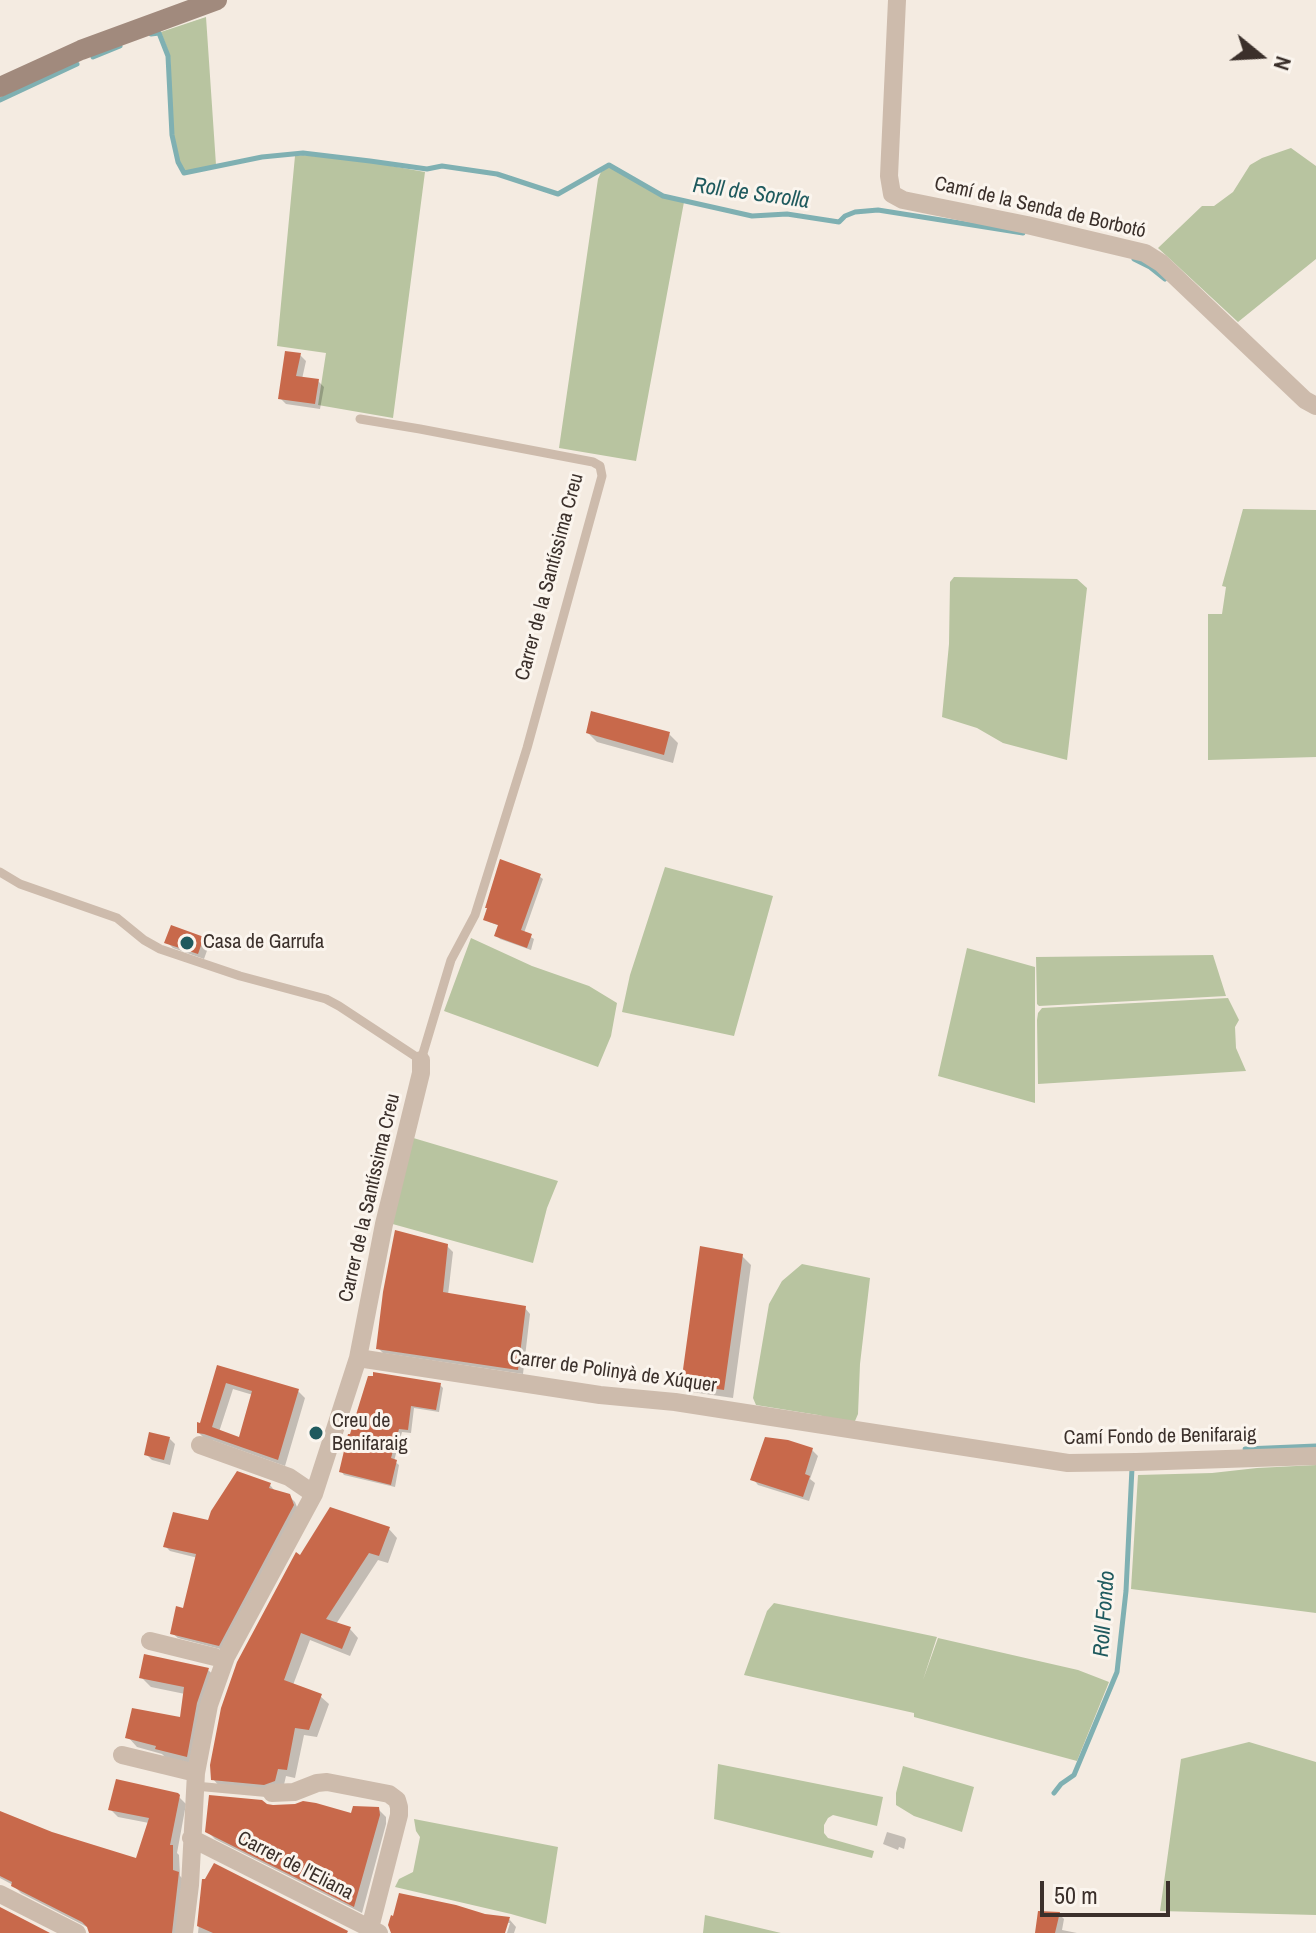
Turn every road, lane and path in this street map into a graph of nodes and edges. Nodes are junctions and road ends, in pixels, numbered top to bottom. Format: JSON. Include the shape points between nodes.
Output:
{"nodes":[{"id":1,"x":217,"y":0,"type":"edge"},
{"id":2,"x":897,"y":0,"type":"edge"},
{"id":3,"x":0,"y":87,"type":"edge"},
{"id":4,"x":1316,"y":406,"type":"edge"},
{"id":5,"x":360,"y":419,"type":"dead end"},
{"id":6,"x":0,"y":872,"type":"edge"},
{"id":7,"x":421,"y":1060,"type":"junction"},
{"id":8,"x":358,"y":1358,"type":"junction"},
{"id":9,"x":862,"y":1431,"type":"joint"},
{"id":10,"x":200,"y":1445,"type":"dead end"},
{"id":11,"x":1316,"y":1456,"type":"edge"},
{"id":12,"x":314,"y":1494,"type":"junction"},
{"id":13,"x":150,"y":1641,"type":"dead end"},
{"id":14,"x":215,"y":1657,"type":"dead end"},
{"id":15,"x":122,"y":1755,"type":"dead end"},
{"id":16,"x":196,"y":1780,"type":"junction"},
{"id":17,"x":272,"y":1793,"type":"joint"},
{"id":18,"x":191,"y":1838,"type":"junction"},
{"id":19,"x":0,"y":1894,"type":"edge"},
{"id":20,"x":375,"y":1930,"type":"edge"},
{"id":21,"x":77,"y":1933,"type":"edge"},
{"id":22,"x":184,"y":1933,"type":"edge"}],
"edges":[{"from":1,"to":3,"type":"street","via":[[81,50]]},
{"from":2,"to":4,"type":"street","name":"Camí de la Senda de Borbotó","via":[[892,194],[1145,253]]},
{"from":5,"to":7,"type":"lane","name":"Carrer de la Santíssima Creu","via":[[593,462],[602,476],[527,748],[475,915],[451,960]]},
{"from":6,"to":7,"type":"lane","via":[[117,918],[160,949],[326,999]]},
{"from":7,"to":8,"type":"street","name":"Carrer de la Santíssima Creu"},
{"from":8,"to":9,"type":"street","name":"Carrer de Polinyà de Xúquer"},
{"from":8,"to":12,"type":"street","name":"Carrer de la Santíssima Creu"},
{"from":9,"to":11,"type":"street","name":"Camí Fondo de Benifaraig","via":[[1068,1463]]},
{"from":10,"to":12,"type":"street","via":[[289,1477]]},
{"from":12,"to":16,"type":"street","name":"Carrer de la Santíssima Creu","via":[[224,1662],[207,1713]]},
{"from":13,"to":14,"type":"street"},
{"from":15,"to":16,"type":"street"},
{"from":16,"to":17,"type":"lane"},
{"from":16,"to":18,"type":"street","name":"Carrer de la Santíssima Creu"},
{"from":17,"to":20,"type":"street","via":[[327,1782],[397,1800],[400,1811]]},
{"from":18,"to":20,"type":"street","name":"Carrer de l'Eliana"},
{"from":18,"to":22,"type":"street","name":"Carrer de la Santíssima Creu"},
{"from":19,"to":21,"type":"street"}]}
